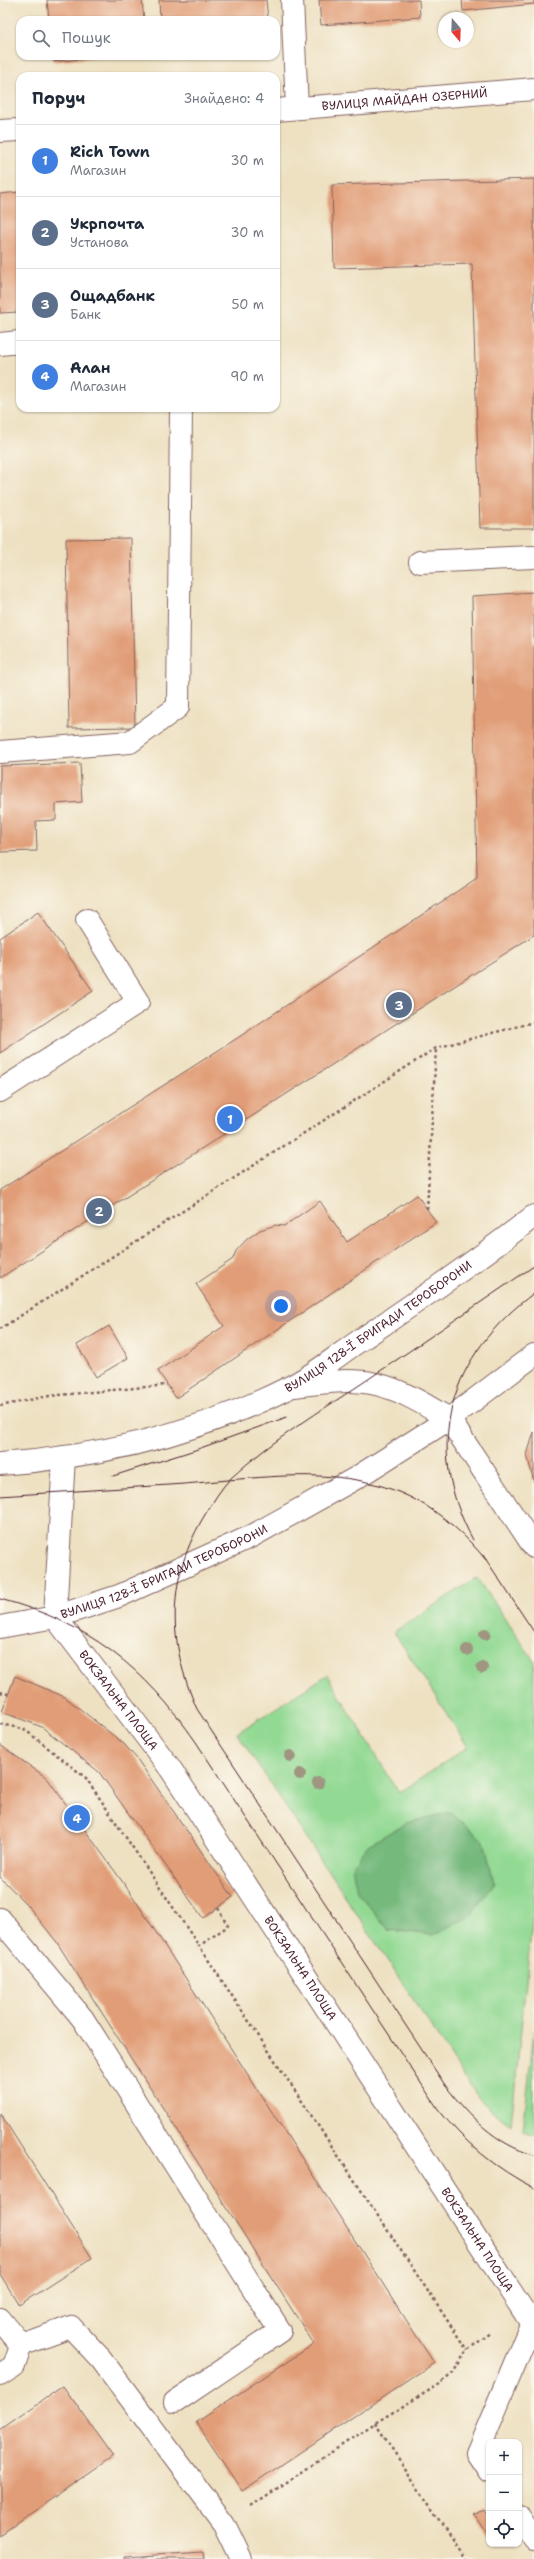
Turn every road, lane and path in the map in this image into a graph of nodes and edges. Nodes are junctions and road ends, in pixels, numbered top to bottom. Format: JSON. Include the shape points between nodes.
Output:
{"nodes":[{"id":1,"x":292,"y":0,"type":"edge"},
{"id":2,"x":534,"y":89,"type":"edge"},
{"id":3,"x":297,"y":108,"type":"junction"},
{"id":4,"x":280,"y":110,"type":"edge"},
{"id":5,"x":16,"y":130,"type":"edge"},
{"id":6,"x":0,"y":131,"type":"edge"},
{"id":7,"x":16,"y":342,"type":"edge"},
{"id":8,"x":0,"y":344,"type":"edge"},
{"id":9,"x":181,"y":412,"type":"edge"},
{"id":10,"x":534,"y":557,"type":"edge"},
{"id":11,"x":420,"y":562,"type":"dead end"},
{"id":12,"x":0,"y":752,"type":"edge"},
{"id":13,"x":87,"y":920,"type":"dead end"},
{"id":14,"x":534,"y":1022,"type":"edge"},
{"id":15,"x":436,"y":1048,"type":"junction"},
{"id":16,"x":0,"y":1091,"type":"edge"},
{"id":17,"x":427,"y":1210,"type":"dead end"},
{"id":18,"x":534,"y":1216,"type":"edge"},
{"id":19,"x":0,"y":1329,"type":"edge"},
{"id":20,"x":534,"y":1355,"type":"edge"},
{"id":21,"x":167,"y":1385,"type":"dead end"},
{"id":22,"x":291,"y":1387,"type":"junction"},
{"id":23,"x":0,"y":1406,"type":"edge"},
{"id":24,"x":449,"y":1419,"type":"junction"},
{"id":25,"x":64,"y":1457,"type":"junction"},
{"id":26,"x":2,"y":1461,"type":"edge"},
{"id":27,"x":534,"y":1547,"type":"edge"},
{"id":28,"x":55,"y":1617,"type":"junction"},
{"id":29,"x":0,"y":1627,"type":"edge"},
{"id":30,"x":0,"y":1692,"type":"edge"},
{"id":31,"x":8,"y":1694,"type":"dead end"},
{"id":32,"x":0,"y":1724,"type":"edge"},
{"id":33,"x":218,"y":1908,"type":"dead end"},
{"id":34,"x":0,"y":1919,"type":"edge"},
{"id":35,"x":200,"y":1946,"type":"junction"},
{"id":36,"x":0,"y":2319,"type":"edge"},
{"id":37,"x":531,"y":2323,"type":"edge"},
{"id":38,"x":21,"y":2345,"type":"junction"},
{"id":39,"x":467,"y":2350,"type":"junction"},
{"id":40,"x":0,"y":2375,"type":"edge"},
{"id":41,"x":175,"y":2402,"type":"dead end"},
{"id":42,"x":375,"y":2424,"type":"junction"},
{"id":43,"x":486,"y":2466,"type":"edge"},
{"id":44,"x":522,"y":2522,"type":"edge"},
{"id":45,"x":224,"y":2524,"type":"junction"},
{"id":46,"x":534,"y":2540,"type":"edge"},
{"id":47,"x":241,"y":2559,"type":"edge"},
{"id":48,"x":465,"y":2559,"type":"edge"}],
"edges":[{"from":1,"to":3,"type":"street"},
{"from":2,"to":3,"type":"street","name":"ВУЛИЦЯ МАЙДАН ОЗЕРНИЙ"},
{"from":3,"to":4,"type":"street","name":"ВУЛИЦЯ МАЙДАН ОЗЕРНИЙ"},
{"from":5,"to":6,"type":"street"},
{"from":7,"to":8,"type":"street"},
{"from":9,"to":12,"type":"street","via":[[178,707],[130,742]]},
{"from":10,"to":11,"type":"street"},
{"from":13,"to":16,"type":"street","via":[[138,1002]]},
{"from":14,"to":15,"type":"path"},
{"from":15,"to":17,"type":"path"},
{"from":15,"to":19,"type":"path"},
{"from":18,"to":22,"type":"street","name":"ВУЛИЦЯ 128-Ї БРИГАДИ ТЕРОБОРОНИ","via":[[476,1262]]},
{"from":20,"to":24,"type":"street","name":"ВУЛИЦЯ 128-Ї БРИГАДИ ТЕРОБОРОНИ"},
{"from":21,"to":23,"type":"path","via":[[49,1396]]},
{"from":22,"to":24,"type":"street","via":[[334,1380],[365,1381],[389,1386]]},
{"from":22,"to":25,"type":"street","name":"ВУЛИЦЯ 128-Ї БРИГАДИ ТЕРОБОРОНИ","via":[[237,1412],[181,1432]]},
{"from":24,"to":27,"type":"street"},
{"from":24,"to":28,"type":"street","name":"ВУЛИЦЯ 128-Ї БРИГАДИ ТЕРОБОРОНИ","via":[[356,1478],[252,1536],[119,1596]]},
{"from":25,"to":26,"type":"street"},
{"from":25,"to":28,"type":"street","name":"ВУЛИЦЯ 128-Ї БРИГАДИ ТЕРОБОРОНИ"},
{"from":28,"to":29,"type":"street"},
{"from":28,"to":37,"type":"street","name":"ВОКЗАЛЬНА ПЛОЩА","via":[[170,1768]]},
{"from":30,"to":31,"type":"path"},
{"from":32,"to":35,"type":"path","via":[[24,1729],[86,1778]]},
{"from":33,"to":35,"type":"path","via":[[228,1926]]},
{"from":34,"to":41,"type":"street","via":[[83,2019],[280,2331]]},
{"from":35,"to":39,"type":"path"},
{"from":36,"to":38,"type":"street"},
{"from":37,"to":39,"type":"path"},
{"from":37,"to":43,"type":"street","via":[[477,2453]]},
{"from":38,"to":40,"type":"street","via":[[14,2366]]},
{"from":38,"to":45,"type":"street","via":[[71,2327],[101,2359]]},
{"from":39,"to":42,"type":"path","via":[[453,2373],[440,2384]]},
{"from":42,"to":45,"type":"path"},
{"from":42,"to":48,"type":"path"},
{"from":44,"to":46,"type":"street"},
{"from":45,"to":47,"type":"street"}]}
